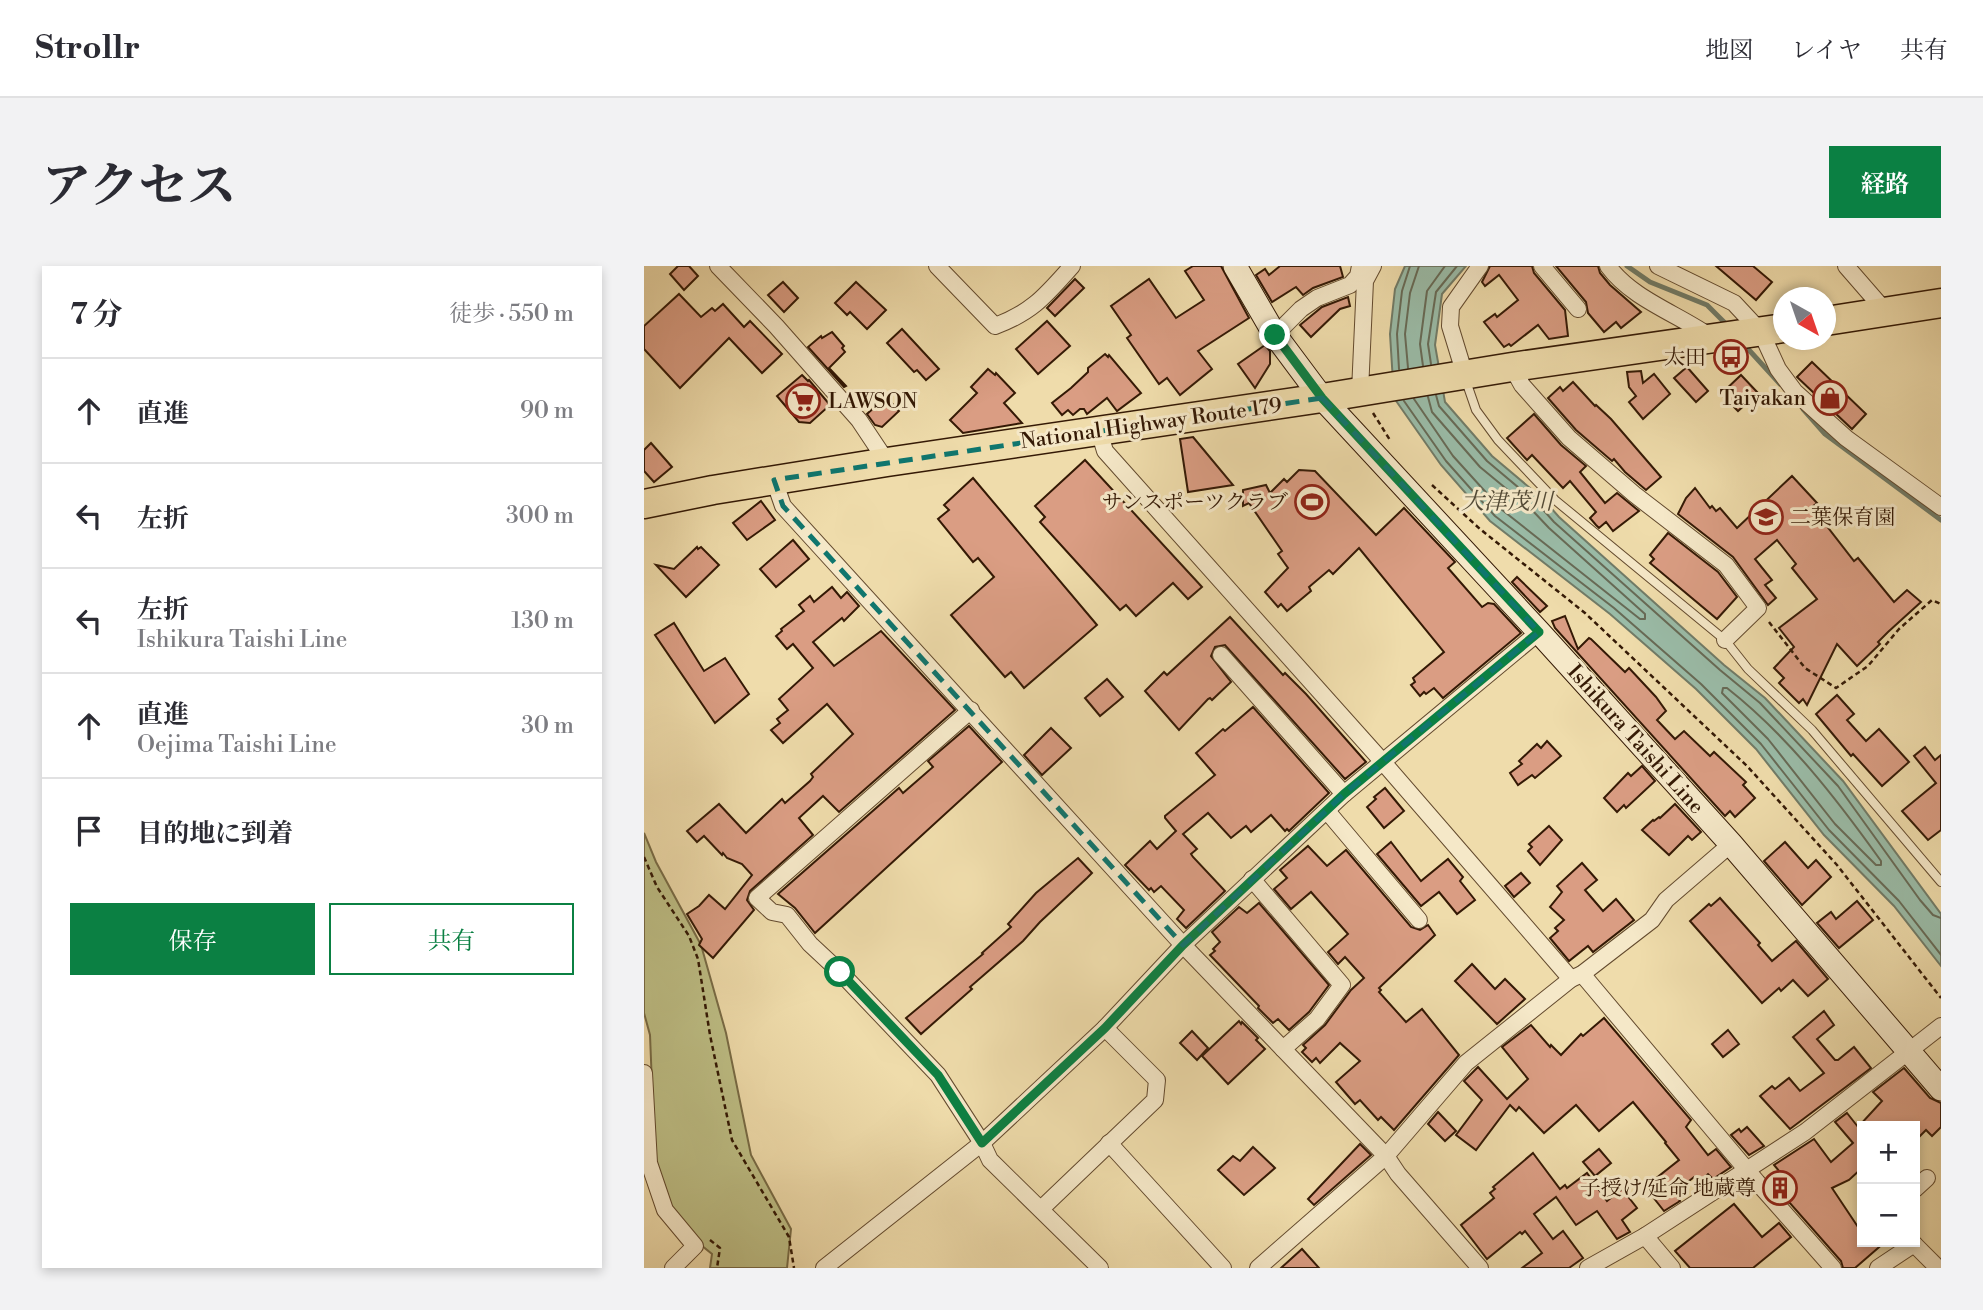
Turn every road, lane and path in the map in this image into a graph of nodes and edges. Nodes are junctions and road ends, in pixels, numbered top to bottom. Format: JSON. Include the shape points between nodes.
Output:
{"nodes":[{"id":1,"x":718,"y":266,"type":"edge"},
{"id":2,"x":937,"y":266,"type":"edge"},
{"id":3,"x":1072,"y":266,"type":"edge"},
{"id":4,"x":1235,"y":266,"type":"edge"},
{"id":5,"x":1373,"y":266,"type":"edge"},
{"id":6,"x":1480,"y":266,"type":"edge"},
{"id":7,"x":1542,"y":266,"type":"edge"},
{"id":8,"x":1608,"y":266,"type":"edge"},
{"id":9,"x":1658,"y":266,"type":"edge"},
{"id":10,"x":1856,"y":270,"type":"edge"},
{"id":11,"x":1358,"y":272,"type":"edge"},
{"id":12,"x":1941,"y":303,"type":"edge"},
{"id":13,"x":1578,"y":309,"type":"dead end"},
{"id":14,"x":1886,"y":312,"type":"junction"},
{"id":15,"x":1836,"y":319,"type":"edge"},
{"id":16,"x":1772,"y":330,"type":"edge"},
{"id":17,"x":1275,"y":335,"type":"junction"},
{"id":18,"x":1713,"y":339,"type":"junction"},
{"id":19,"x":1512,"y":367,"type":"junction"},
{"id":20,"x":1459,"y":375,"type":"junction"},
{"id":21,"x":1365,"y":390,"type":"junction"},
{"id":22,"x":1322,"y":398,"type":"junction"},
{"id":23,"x":1099,"y":431,"type":"junction"},
{"id":24,"x":1394,"y":447,"type":"dead end"},
{"id":25,"x":887,"y":462,"type":"junction"},
{"id":26,"x":774,"y":480,"type":"junction"},
{"id":27,"x":1430,"y":483,"type":"dead end"},
{"id":28,"x":646,"y":500,"type":"edge"},
{"id":29,"x":1941,"y":507,"type":"edge"},
{"id":30,"x":1941,"y":604,"type":"edge"},
{"id":31,"x":1758,"y":608,"type":"junction"},
{"id":32,"x":1539,"y":632,"type":"junction"},
{"id":33,"x":1725,"y":640,"type":"junction"},
{"id":34,"x":1221,"y":655,"type":"dead end"},
{"id":35,"x":971,"y":710,"type":"junction"},
{"id":36,"x":1382,"y":761,"type":"junction"},
{"id":37,"x":1344,"y":794,"type":"junction"},
{"id":38,"x":1327,"y":811,"type":"junction"},
{"id":39,"x":1731,"y":844,"type":"junction"},
{"id":40,"x":644,"y":856,"type":"edge"},
{"id":41,"x":1252,"y":879,"type":"junction"},
{"id":42,"x":1941,"y":882,"type":"edge"},
{"id":43,"x":1419,"y":920,"type":"dead end"},
{"id":44,"x":1183,"y":945,"type":"junction"},
{"id":45,"x":1577,"y":976,"type":"junction"},
{"id":46,"x":1941,"y":998,"type":"edge"},
{"id":47,"x":1941,"y":1026,"type":"edge"},
{"id":48,"x":1105,"y":1028,"type":"junction"},
{"id":49,"x":1283,"y":1049,"type":"junction"},
{"id":50,"x":1909,"y":1051,"type":"junction"},
{"id":51,"x":644,"y":1073,"type":"edge"},
{"id":52,"x":1941,"y":1089,"type":"edge"},
{"id":53,"x":982,"y":1143,"type":"junction"},
{"id":54,"x":1110,"y":1143,"type":"junction"},
{"id":55,"x":1386,"y":1156,"type":"junction"},
{"id":56,"x":646,"y":1166,"type":"edge"},
{"id":57,"x":1747,"y":1170,"type":"junction"},
{"id":58,"x":1041,"y":1209,"type":"junction"},
{"id":59,"x":1645,"y":1236,"type":"junction"},
{"id":60,"x":1907,"y":1247,"type":"edge"},
{"id":61,"x":1917,"y":1247,"type":"edge"},
{"id":62,"x":673,"y":1268,"type":"edge"},
{"id":63,"x":794,"y":1268,"type":"edge"},
{"id":64,"x":824,"y":1268,"type":"edge"},
{"id":65,"x":1100,"y":1268,"type":"edge"},
{"id":66,"x":1223,"y":1268,"type":"edge"},
{"id":67,"x":1258,"y":1268,"type":"edge"},
{"id":68,"x":1480,"y":1268,"type":"edge"},
{"id":69,"x":1588,"y":1268,"type":"edge"},
{"id":70,"x":1672,"y":1268,"type":"edge"},
{"id":71,"x":1833,"y":1268,"type":"edge"},
{"id":72,"x":1878,"y":1268,"type":"edge"},
{"id":73,"x":1938,"y":1268,"type":"edge"}],
"edges":[{"from":1,"to":25,"type":"street","via":[[859,420]]},
{"from":2,"to":3,"type":"street","via":[[995,326],[1041,301]]},
{"from":4,"to":17,"type":"main road","name":"Ishikura Taishi Line"},
{"from":5,"to":11,"type":"street"},
{"from":6,"to":20,"type":"street","via":[[1451,307]]},
{"from":7,"to":13,"type":"street"},
{"from":8,"to":18,"type":"street","via":[[1656,306]]},
{"from":9,"to":16,"type":"street","via":[[1734,303]]},
{"from":10,"to":14,"type":"street"},
{"from":11,"to":17,"type":"street","via":[[1350,285],[1309,303]]},
{"from":11,"to":21,"type":"street"},
{"from":12,"to":14,"type":"highway"},
{"from":14,"to":15,"type":"highway"},
{"from":16,"to":18,"type":"highway","name":"National Highway Route 179"},
{"from":16,"to":29,"type":"street","via":[[1779,369],[1795,392],[1846,438]]},
{"from":17,"to":22,"type":"main road","name":"Ishikura Taishi Line"},
{"from":18,"to":19,"type":"highway","name":"National Highway Route 179"},
{"from":19,"to":20,"type":"highway","name":"National Highway Route 179"},
{"from":19,"to":31,"type":"street","via":[[1569,438],[1726,565]]},
{"from":20,"to":21,"type":"highway","name":"National Highway Route 179"},
{"from":20,"to":33,"type":"lane","via":[[1498,440],[1555,500]]},
{"from":21,"to":22,"type":"highway","name":"National Highway Route 179"},
{"from":21,"to":24,"type":"path"},
{"from":22,"to":23,"type":"highway","name":"National Highway Route 179"},
{"from":22,"to":32,"type":"main road","name":"Ishikura Taishi Line"},
{"from":23,"to":25,"type":"highway","name":"National Highway Route 179"},
{"from":23,"to":36,"type":"street","via":[[1105,451]]},
{"from":25,"to":26,"type":"highway","name":"National Highway Route 179"},
{"from":26,"to":28,"type":"highway","name":"National Highway Route 179"},
{"from":26,"to":35,"type":"street","via":[[783,506]]},
{"from":27,"to":46,"type":"path","via":[[1585,613],[1747,766],[1838,865]]},
{"from":30,"to":31,"type":"path","via":[[1932,600],[1899,629],[1868,666],[1836,688],[1805,668]]},
{"from":31,"to":33,"type":"street"},
{"from":32,"to":36,"type":"street"},
{"from":32,"to":39,"type":"main road","name":"Ishikura Taishi Line"},
{"from":33,"to":42,"type":"lane","via":[[1748,669],[1812,730]]},
{"from":34,"to":37,"type":"street"},
{"from":35,"to":44,"type":"street"},
{"from":35,"to":53,"type":"street","via":[[757,898],[772,912],[787,915],[938,1075]]},
{"from":36,"to":37,"type":"street"},
{"from":36,"to":45,"type":"street"},
{"from":37,"to":38,"type":"street"},
{"from":38,"to":41,"type":"street"},
{"from":38,"to":43,"type":"street"},
{"from":39,"to":45,"type":"street","via":[[1666,900],[1653,920]]},
{"from":39,"to":50,"type":"main road","name":"Ishikura Taishi Line"},
{"from":40,"to":63,"type":"path","via":[[698,959],[732,1140],[789,1237]]},
{"from":41,"to":44,"type":"street"},
{"from":41,"to":49,"type":"street","via":[[1342,985],[1317,1019]]},
{"from":44,"to":48,"type":"street"},
{"from":44,"to":49,"type":"street"},
{"from":45,"to":55,"type":"street","via":[[1466,1063]]},
{"from":45,"to":57,"type":"street"},
{"from":47,"to":50,"type":"street"},
{"from":48,"to":53,"type":"street"},
{"from":48,"to":54,"type":"street","via":[[1157,1080],[1155,1100]]},
{"from":49,"to":55,"type":"street"},
{"from":50,"to":52,"type":"main road","name":"Ishikura Taishi Line"},
{"from":50,"to":57,"type":"street","via":[[1805,1132]]},
{"from":51,"to":56,"type":"street"},
{"from":53,"to":58,"type":"street","via":[[990,1160]]},
{"from":53,"to":64,"type":"street"},
{"from":54,"to":58,"type":"street"},
{"from":54,"to":66,"type":"street"},
{"from":55,"to":67,"type":"street"},
{"from":55,"to":68,"type":"street"},
{"from":56,"to":62,"type":"street","via":[[665,1210],[695,1246]]},
{"from":57,"to":59,"type":"street"},
{"from":57,"to":71,"type":"street"},
{"from":58,"to":65,"type":"street"},
{"from":59,"to":69,"type":"street"},
{"from":59,"to":70,"type":"street"},
{"from":60,"to":72,"type":"street"},
{"from":61,"to":73,"type":"street"}]}
